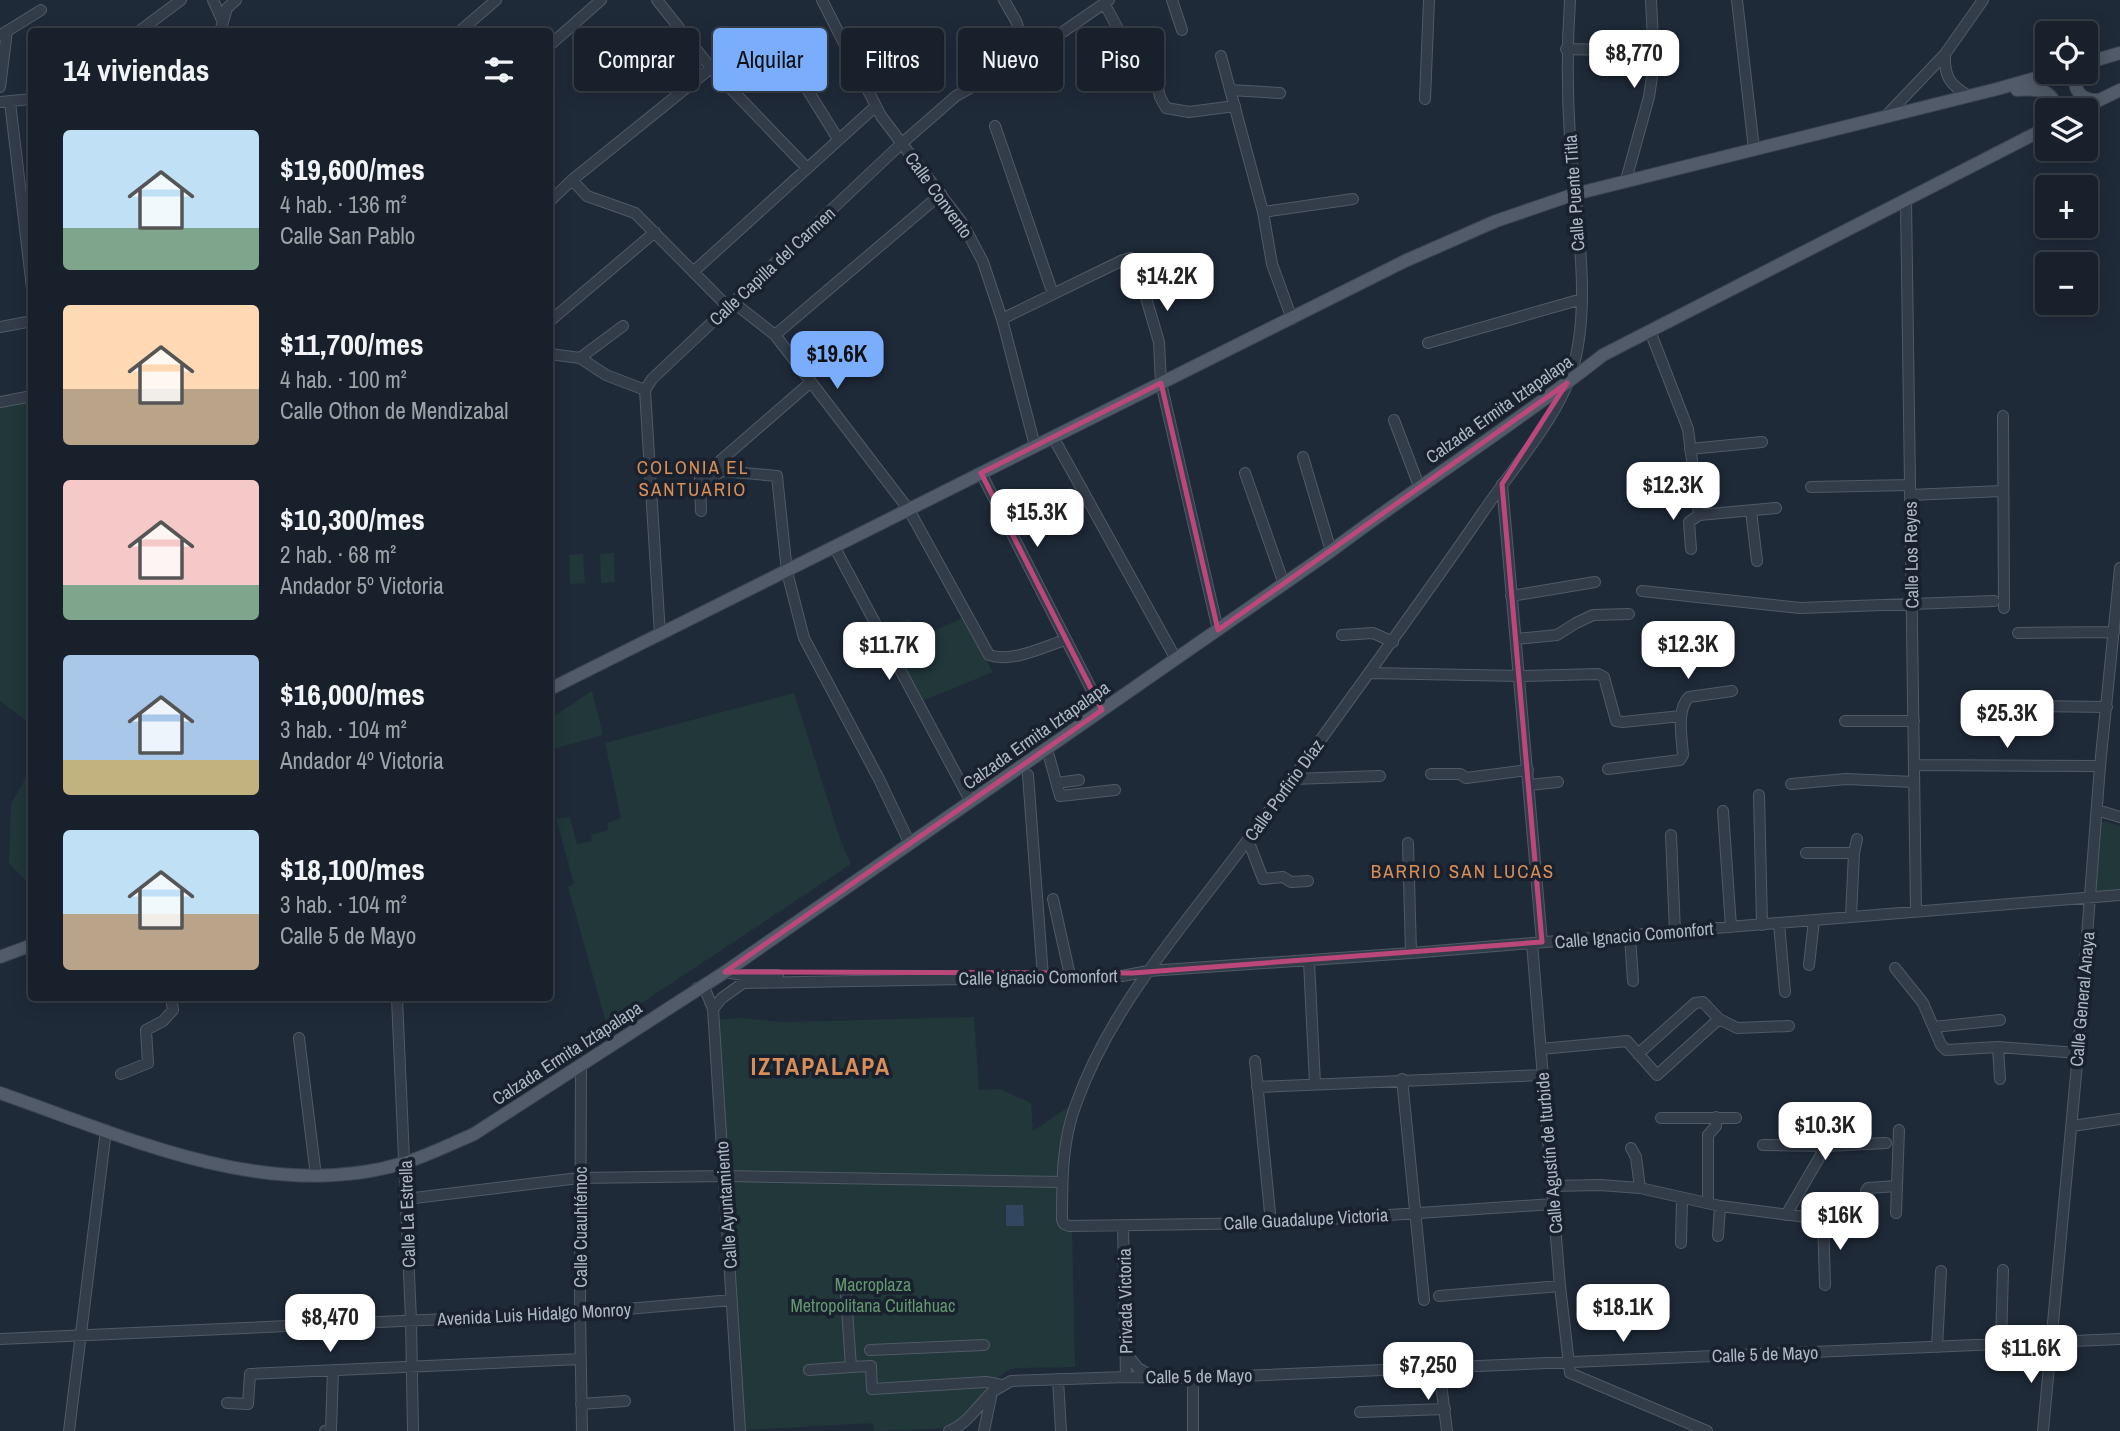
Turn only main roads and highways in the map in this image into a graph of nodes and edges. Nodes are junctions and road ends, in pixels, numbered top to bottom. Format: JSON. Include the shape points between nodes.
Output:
{"nodes":[{"id":1,"x":2120,"y":53,"type":"edge"},
{"id":2,"x":2098,"y":59,"type":"edge"},
{"id":3,"x":2035,"y":78,"type":"edge"},
{"id":4,"x":2075,"y":84,"type":"edge"},
{"id":5,"x":1997,"y":89,"type":"junction"},
{"id":6,"x":2120,"y":90,"type":"edge"},
{"id":7,"x":2052,"y":98,"type":"edge"},
{"id":8,"x":2099,"y":100,"type":"joint"},
{"id":9,"x":2035,"y":134,"type":"edge"},
{"id":10,"x":553,"y":688,"type":"edge"},
{"id":11,"x":28,"y":946,"type":"edge"},
{"id":12,"x":0,"y":957,"type":"edge"},
{"id":13,"x":0,"y":1093,"type":"edge"}],
"edges":[{"from":1,"to":2,"type":"main road"},
{"from":3,"to":5,"type":"main road"},
{"from":4,"to":8,"type":"main road","via":[[2085,99]]},
{"from":5,"to":7,"type":"main road","via":[[2040,89]]},
{"from":5,"to":10,"type":"main road","via":[[1626,180],[1496,221],[1416,256]]},
{"from":6,"to":8,"type":"main road"},
{"from":9,"to":13,"type":"main road","name":"Calzada Ermita Iztapalapa","via":[[1603,355],[1331,551],[725,972],[474,1134],[438,1151],[404,1163],[316,1176],[281,1175],[224,1167]]},
{"from":11,"to":12,"type":"main road"}]}
